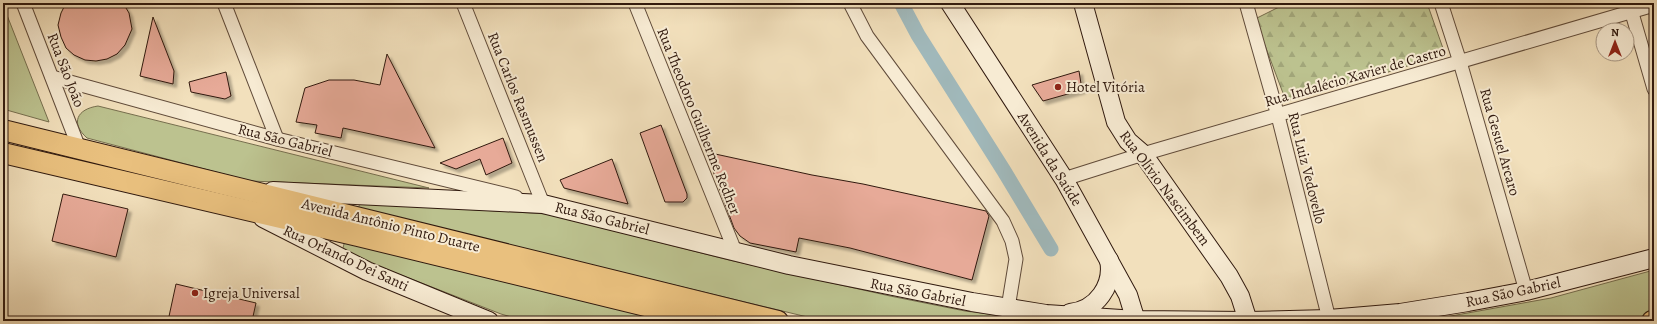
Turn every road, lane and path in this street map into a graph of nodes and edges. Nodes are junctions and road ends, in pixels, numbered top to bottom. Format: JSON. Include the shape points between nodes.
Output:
{"nodes":[{"id":1,"x":23,"y":3,"type":"edge"},
{"id":2,"x":224,"y":3,"type":"edge"},
{"id":3,"x":463,"y":3,"type":"edge"},
{"id":4,"x":634,"y":3,"type":"edge"},
{"id":5,"x":850,"y":3,"type":"edge"},
{"id":6,"x":950,"y":3,"type":"edge"},
{"id":7,"x":1083,"y":3,"type":"edge"},
{"id":8,"x":1246,"y":3,"type":"edge"},
{"id":9,"x":1441,"y":3,"type":"edge"},
{"id":10,"x":1654,"y":6,"type":"edge"},
{"id":11,"x":1630,"y":8,"type":"edge"},
{"id":12,"x":1460,"y":62,"type":"junction"},
{"id":13,"x":52,"y":78,"type":"junction"},
{"id":14,"x":1654,"y":89,"type":"edge"},
{"id":15,"x":1278,"y":116,"type":"junction"},
{"id":16,"x":3,"y":130,"type":"edge"},
{"id":17,"x":278,"y":138,"type":"junction"},
{"id":18,"x":79,"y":148,"type":"junction"},
{"id":19,"x":3,"y":153,"type":"edge"},
{"id":20,"x":1143,"y":154,"type":"junction"},
{"id":21,"x":1064,"y":179,"type":"junction"},
{"id":22,"x":248,"y":190,"type":"junction"},
{"id":23,"x":543,"y":204,"type":"junction"},
{"id":24,"x":248,"y":211,"type":"junction"},
{"id":25,"x":735,"y":251,"type":"junction"},
{"id":26,"x":1108,"y":255,"type":"junction"},
{"id":27,"x":1654,"y":258,"type":"edge"},
{"id":28,"x":1526,"y":291,"type":"junction"},
{"id":29,"x":1008,"y":308,"type":"junction"},
{"id":30,"x":1061,"y":315,"type":"junction"},
{"id":31,"x":1329,"y":318,"type":"junction"},
{"id":32,"x":488,"y":321,"type":"edge"},
{"id":33,"x":707,"y":321,"type":"edge"},
{"id":34,"x":778,"y":321,"type":"edge"},
{"id":35,"x":1136,"y":321,"type":"edge"},
{"id":36,"x":1248,"y":321,"type":"edge"}],
"edges":[{"from":1,"to":13,"type":"street","name":"Rua São João"},
{"from":2,"to":17,"type":"street"},
{"from":3,"to":23,"type":"street","name":"Rua Carlos Rasmussen"},
{"from":4,"to":25,"type":"street","name":"Rua Theodoro Guilherme Redher"},
{"from":5,"to":29,"type":"street","via":[[867,36],[1003,221],[1012,240],[1016,259]]},
{"from":6,"to":21,"type":"main road","name":"Avenida da Saúde"},
{"from":7,"to":20,"type":"main road","name":"Rua Olívio Nascimbem","via":[[1116,122],[1128,141]]},
{"from":8,"to":15,"type":"street","name":"Rua Luiz Vedovello"},
{"from":9,"to":12,"type":"street","name":"Rua Gesuel Arcaro"},
{"from":10,"to":11,"type":"street","name":"Rua Indalécio Xavier de Castro"},
{"from":11,"to":12,"type":"street","name":"Rua Indalécio Xavier de Castro"},
{"from":11,"to":14,"type":"street"},
{"from":12,"to":15,"type":"street","name":"Rua Indalécio Xavier de Castro"},
{"from":12,"to":28,"type":"street","name":"Rua Gesuel Arcaro"},
{"from":13,"to":17,"type":"street","name":"Rua São Gabriel"},
{"from":13,"to":18,"type":"street","name":"Rua São João"},
{"from":15,"to":20,"type":"street","name":"Rua Indalécio Xavier de Castro"},
{"from":15,"to":31,"type":"street","name":"Rua Luiz Vedovello"},
{"from":16,"to":18,"type":"main road","name":"Avenida Antônio Pinto Duarte"},
{"from":17,"to":23,"type":"street","name":"Rua São Gabriel"},
{"from":18,"to":22,"type":"main road","name":"Avenida Antônio Pinto Duarte"},
{"from":19,"to":24,"type":"main road","name":"Avenida Antônio Pinto Duarte"},
{"from":20,"to":21,"type":"street","name":"Rua Indalécio Xavier de Castro"},
{"from":20,"to":36,"type":"main road","name":"Rua Olívio Nascimbem","via":[[1229,276],[1240,296]]},
{"from":21,"to":26,"type":"main road","name":"Avenida da Saúde"},
{"from":22,"to":23,"type":"main road","name":"Rua São Gabriel"},
{"from":22,"to":34,"type":"main road","name":"Avenida Antônio Pinto Duarte"},
{"from":23,"to":25,"type":"main road","name":"Rua São Gabriel"},
{"from":24,"to":32,"type":"main road","name":"Rua Orlando Dei Santi","via":[[367,271]]},
{"from":24,"to":33,"type":"main road","name":"Avenida Antônio Pinto Duarte"},
{"from":25,"to":29,"type":"main road","name":"Rua São Gabriel","via":[[890,286]]},
{"from":26,"to":30,"type":"main road","via":[[1110,274],[1103,294],[1087,307],[1075,313]]},
{"from":26,"to":35,"type":"main road","name":"Avenida da Saúde","via":[[1128,295]]},
{"from":27,"to":28,"type":"main road","name":"Rua São Gabriel"},
{"from":28,"to":31,"type":"main road","name":"Rua São Gabriel","via":[[1400,313]]},
{"from":29,"to":30,"type":"main road","name":"Rua São Gabriel"},
{"from":30,"to":35,"type":"main road","name":"Rua São Gabriel"},
{"from":31,"to":36,"type":"main road","name":"Rua São Gabriel"},
{"from":35,"to":36,"type":"main road","name":"Rua São Gabriel"}]}
